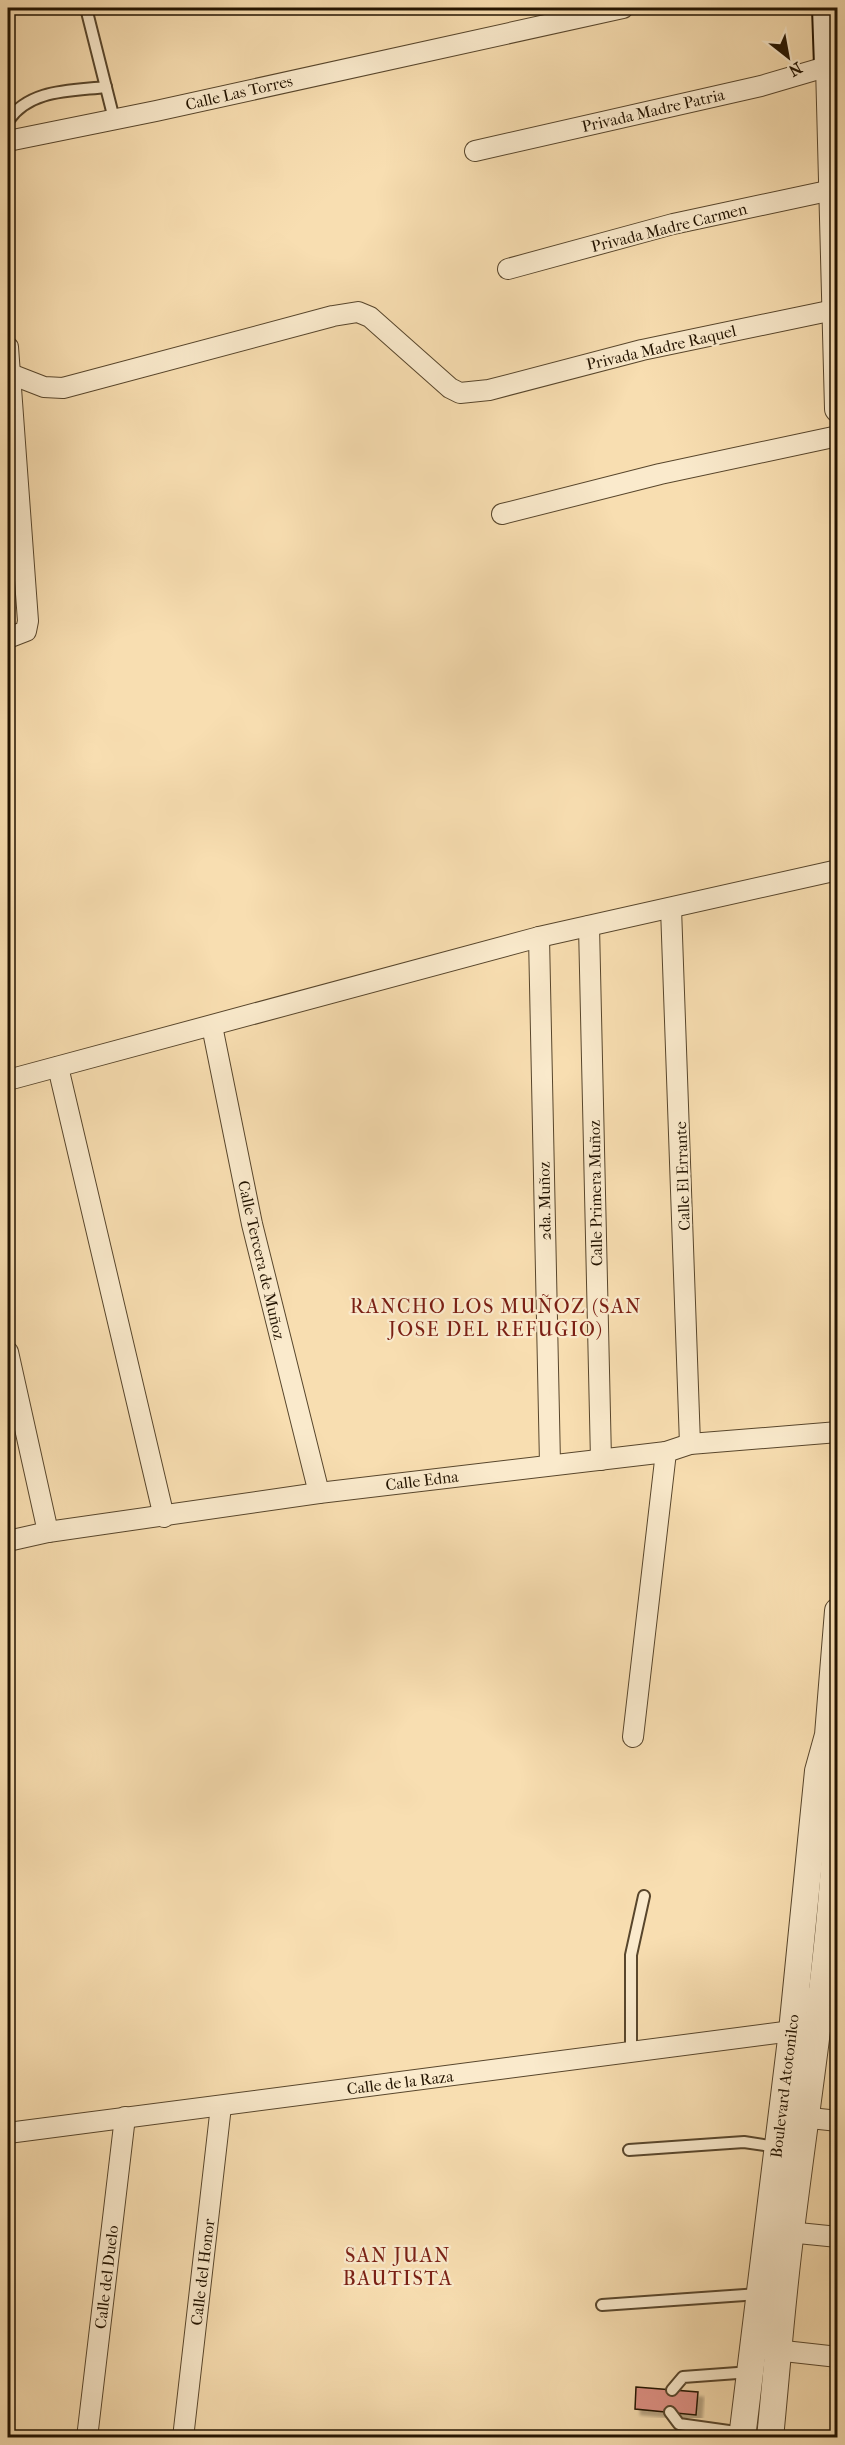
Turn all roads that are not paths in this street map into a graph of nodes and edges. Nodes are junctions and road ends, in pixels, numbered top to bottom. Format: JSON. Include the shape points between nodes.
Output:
{"nodes":[{"id":1,"x":86,"y":8,"type":"edge"},
{"id":2,"x":622,"y":8,"type":"edge"},
{"id":3,"x":828,"y":8,"type":"edge"},
{"id":4,"x":833,"y":55,"type":"edge"},
{"id":5,"x":106,"y":87,"type":"junction"},
{"id":6,"x":114,"y":119,"type":"junction"},
{"id":7,"x":8,"y":121,"type":"edge"},
{"id":8,"x":8,"y":141,"type":"edge"},
{"id":9,"x":475,"y":151,"type":"dead end"},
{"id":10,"x":833,"y":182,"type":"edge"},
{"id":11,"x":508,"y":269,"type":"dead end"},
{"id":12,"x":835,"y":298,"type":"edge"},
{"id":13,"x":8,"y":347,"type":"edge"},
{"id":14,"x":8,"y":373,"type":"edge"},
{"id":15,"x":837,"y":409,"type":"edge"},
{"id":16,"x":837,"y":436,"type":"edge"},
{"id":17,"x":502,"y":514,"type":"dead end"},
{"id":18,"x":8,"y":638,"type":"edge"},
{"id":19,"x":837,"y":870,"type":"edge"},
{"id":20,"x":671,"y":908,"type":"junction"},
{"id":21,"x":589,"y":926,"type":"junction"},
{"id":22,"x":539,"y":937,"type":"junction"},
{"id":23,"x":212,"y":1026,"type":"junction"},
{"id":24,"x":58,"y":1068,"type":"junction"},
{"id":25,"x":8,"y":1080,"type":"edge"},
{"id":26,"x":8,"y":1352,"type":"edge"},
{"id":27,"x":837,"y":1432,"type":"edge"},
{"id":28,"x":690,"y":1444,"type":"junction"},
{"id":29,"x":666,"y":1452,"type":"junction"},
{"id":30,"x":601,"y":1460,"type":"junction"},
{"id":31,"x":550,"y":1464,"type":"junction"},
{"id":32,"x":319,"y":1493,"type":"junction"},
{"id":33,"x":164,"y":1516,"type":"junction"},
{"id":34,"x":48,"y":1532,"type":"junction"},
{"id":35,"x":8,"y":1541,"type":"edge"},
{"id":36,"x":837,"y":1611,"type":"edge"},
{"id":37,"x":832,"y":1721,"type":"edge"},
{"id":38,"x":633,"y":1737,"type":"dead end"},
{"id":39,"x":831,"y":1772,"type":"edge"},
{"id":40,"x":837,"y":1788,"type":"edge"},
{"id":41,"x":829,"y":1882,"type":"edge"},
{"id":42,"x":644,"y":1896,"type":"dead end"},
{"id":43,"x":795,"y":1996,"type":"junction"},
{"id":44,"x":829,"y":2001,"type":"edge"},
{"id":45,"x":792,"y":2031,"type":"junction"},
{"id":46,"x":631,"y":2052,"type":"junction"},
{"id":47,"x":221,"y":2106,"type":"junction"},
{"id":48,"x":794,"y":2116,"type":"junction"},
{"id":49,"x":125,"y":2117,"type":"junction"},
{"id":50,"x":837,"y":2121,"type":"edge"},
{"id":51,"x":8,"y":2133,"type":"edge"},
{"id":52,"x":777,"y":2147,"type":"junction"},
{"id":53,"x":629,"y":2150,"type":"dead end"},
{"id":54,"x":778,"y":2231,"type":"junction"},
{"id":55,"x":837,"y":2237,"type":"edge"},
{"id":56,"x":760,"y":2294,"type":"junction"},
{"id":57,"x":602,"y":2305,"type":"dead end"},
{"id":58,"x":762,"y":2357,"type":"junction"},
{"id":59,"x":837,"y":2357,"type":"edge"},
{"id":60,"x":672,"y":2390,"type":"dead end"},
{"id":61,"x":670,"y":2412,"type":"dead end"},
{"id":62,"x":743,"y":2435,"type":"edge"},
{"id":63,"x":87,"y":2438,"type":"edge"},
{"id":64,"x":183,"y":2438,"type":"edge"},
{"id":65,"x":770,"y":2438,"type":"edge"}],
"edges":[{"from":1,"to":5,"type":"lane"},
{"from":2,"to":6,"type":"street","name":"Calle Las Torres"},
{"from":3,"to":4,"type":"main road"},
{"from":4,"to":9,"type":"street","name":"Privada Madre Patria","via":[[761,86]]},
{"from":4,"to":10,"type":"street"},
{"from":5,"to":6,"type":"lane"},
{"from":5,"to":7,"type":"lane","via":[[36,96],[14,111]]},
{"from":6,"to":8,"type":"street","name":"Calle Las Torres"},
{"from":10,"to":11,"type":"street","name":"Privada Madre Carmen"},
{"from":10,"to":12,"type":"street"},
{"from":12,"to":14,"type":"street","name":"Privada Madre Raquel","via":[[489,390],[460,393],[370,317],[358,312],[63,388],[44,387]]},
{"from":12,"to":15,"type":"street"},
{"from":13,"to":14,"type":"street"},
{"from":14,"to":18,"type":"street","via":[[28,621],[26,631]]},
{"from":16,"to":17,"type":"street","via":[[660,474]]},
{"from":19,"to":20,"type":"street"},
{"from":20,"to":21,"type":"street"},
{"from":20,"to":28,"type":"street","name":"Calle El Errante"},
{"from":21,"to":22,"type":"street"},
{"from":21,"to":30,"type":"street","name":"Calle Primera Muñoz"},
{"from":22,"to":23,"type":"street"},
{"from":22,"to":31,"type":"street","name":"2da. Muñoz"},
{"from":23,"to":24,"type":"street"},
{"from":23,"to":32,"type":"street","name":"Calle Tercera de Muñoz","via":[[252,1224]]},
{"from":24,"to":25,"type":"street"},
{"from":24,"to":33,"type":"street"},
{"from":26,"to":34,"type":"street"},
{"from":27,"to":28,"type":"street","name":"Calle Edna"},
{"from":28,"to":29,"type":"street","name":"Calle Edna"},
{"from":29,"to":30,"type":"street","name":"Calle Edna"},
{"from":29,"to":38,"type":"street"},
{"from":30,"to":31,"type":"street","name":"Calle Edna"},
{"from":31,"to":32,"type":"street","name":"Calle Edna"},
{"from":32,"to":33,"type":"street","name":"Calle Edna"},
{"from":33,"to":34,"type":"street","name":"Calle Edna"},
{"from":34,"to":35,"type":"street","name":"Calle Edna"},
{"from":36,"to":37,"type":"street","name":"Boulevard Atotonilco"},
{"from":37,"to":39,"type":"street","name":"Boulevard Atotonilco"},
{"from":39,"to":41,"type":"street","name":"Boulevard Atotonilco"},
{"from":40,"to":41,"type":"street","name":"Boulevard Atotonilco"},
{"from":41,"to":43,"type":"street","name":"Boulevard Atotonilco"},
{"from":41,"to":44,"type":"street","name":"Boulevard Atotonilco"},
{"from":42,"to":46,"type":"lane","via":[[631,1955]]},
{"from":43,"to":44,"type":"street"},
{"from":43,"to":45,"type":"street","name":"Boulevard Atotonilco"},
{"from":44,"to":48,"type":"street","name":"Boulevard Atotonilco"},
{"from":45,"to":46,"type":"street","name":"Calle de la Raza"},
{"from":45,"to":48,"type":"street","name":"Boulevard Atotonilco"},
{"from":46,"to":47,"type":"street","name":"Calle de la Raza"},
{"from":47,"to":49,"type":"street","name":"Calle de la Raza"},
{"from":47,"to":64,"type":"street","name":"Calle del Honor"},
{"from":48,"to":50,"type":"street"},
{"from":48,"to":52,"type":"street","name":"Boulevard Atotonilco"},
{"from":48,"to":54,"type":"street","name":"Boulevard Atotonilco"},
{"from":49,"to":51,"type":"street","name":"Calle de la Raza"},
{"from":49,"to":63,"type":"street","name":"Calle del Duelo"},
{"from":52,"to":53,"type":"lane","via":[[744,2142]]},
{"from":52,"to":54,"type":"street","name":"Boulevard Atotonilco"},
{"from":54,"to":55,"type":"street"},
{"from":54,"to":56,"type":"street","name":"Boulevard Atotonilco"},
{"from":54,"to":58,"type":"street","name":"Boulevard Atotonilco"},
{"from":56,"to":57,"type":"lane"},
{"from":56,"to":58,"type":"street","name":"Boulevard Atotonilco"},
{"from":58,"to":59,"type":"street"},
{"from":58,"to":60,"type":"lane","via":[[684,2378]]},
{"from":58,"to":62,"type":"street","name":"Boulevard Atotonilco"},
{"from":58,"to":65,"type":"street","name":"Boulevard Atotonilco"},
{"from":61,"to":62,"type":"lane","via":[[679,2424]]}]}
